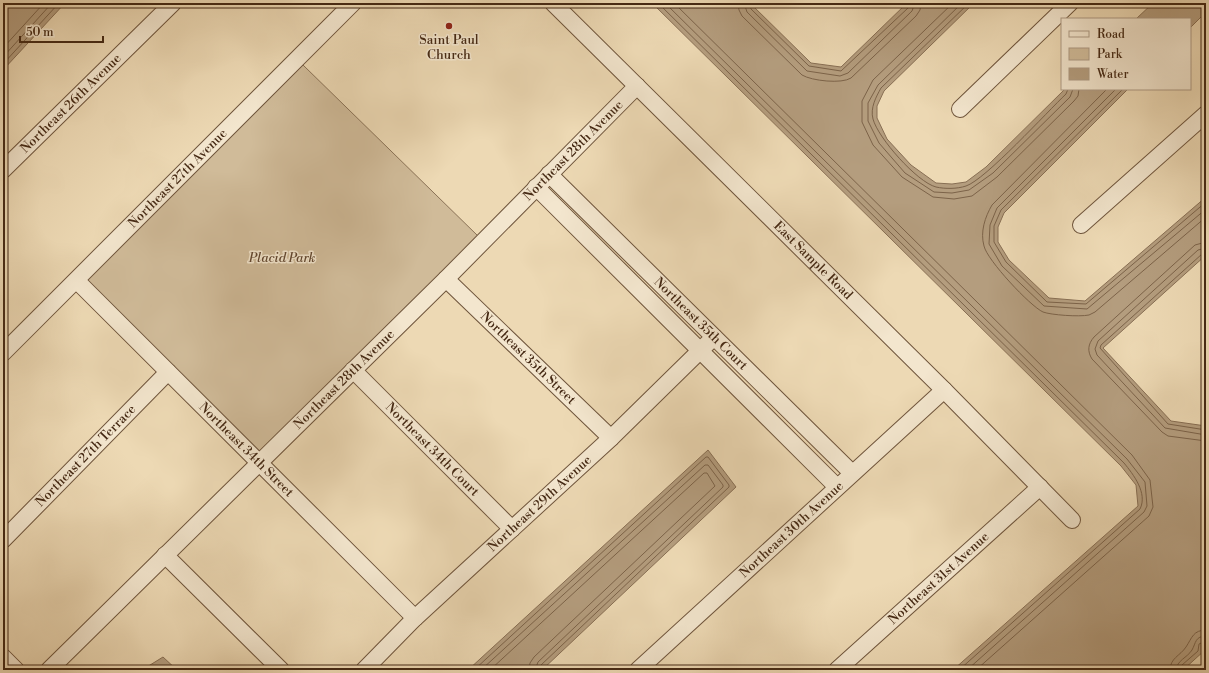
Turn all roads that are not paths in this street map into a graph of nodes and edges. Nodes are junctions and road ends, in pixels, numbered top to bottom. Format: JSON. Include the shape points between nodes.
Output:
{"nodes":[{"id":1,"x":173,"y":3,"type":"edge"},
{"id":2,"x":353,"y":3,"type":"edge"},
{"id":3,"x":553,"y":3,"type":"edge"},
{"id":4,"x":1070,"y":3,"type":"edge"},
{"id":5,"x":637,"y":86,"type":"junction"},
{"id":6,"x":960,"y":109,"type":"dead end"},
{"id":7,"x":1206,"y":114,"type":"edge"},
{"id":8,"x":3,"y":170,"type":"edge"},
{"id":9,"x":549,"y":174,"type":"junction"},
{"id":10,"x":536,"y":188,"type":"junction"},
{"id":11,"x":1081,"y":224,"type":"dead end"},
{"id":12,"x":446,"y":279,"type":"junction"},
{"id":13,"x":77,"y":281,"type":"junction"},
{"id":14,"x":714,"y":337,"type":"junction"},
{"id":15,"x":700,"y":351,"type":"junction"},
{"id":16,"x":3,"y":353,"type":"edge"},
{"id":17,"x":353,"y":370,"type":"junction"},
{"id":18,"x":168,"y":372,"type":"junction"},
{"id":19,"x":944,"y":390,"type":"junction"},
{"id":20,"x":611,"y":438,"type":"junction"},
{"id":21,"x":258,"y":462,"type":"junction"},
{"id":22,"x":852,"y":474,"type":"junction"},
{"id":23,"x":837,"y":487,"type":"junction"},
{"id":24,"x":1040,"y":487,"type":"junction"},
{"id":25,"x":1072,"y":520,"type":"dead end"},
{"id":26,"x":512,"y":529,"type":"junction"},
{"id":27,"x":3,"y":540,"type":"edge"},
{"id":28,"x":165,"y":555,"type":"junction"},
{"id":29,"x":415,"y":618,"type":"junction"},
{"id":30,"x":3,"y":657,"type":"edge"},
{"id":31,"x":16,"y":670,"type":"edge"},
{"id":32,"x":49,"y":670,"type":"edge"},
{"id":33,"x":281,"y":670,"type":"edge"},
{"id":34,"x":364,"y":670,"type":"edge"},
{"id":35,"x":638,"y":670,"type":"edge"},
{"id":36,"x":837,"y":670,"type":"edge"}],
"edges":[{"from":1,"to":8,"type":"street","name":"Northeast 26th Avenue"},
{"from":2,"to":13,"type":"street","name":"Northeast 27th Avenue"},
{"from":3,"to":5,"type":"street","name":"East Sample Road"},
{"from":4,"to":6,"type":"street"},
{"from":5,"to":9,"type":"street","name":"Northeast 28th Avenue"},
{"from":5,"to":19,"type":"street","name":"East Sample Road"},
{"from":7,"to":11,"type":"street"},
{"from":9,"to":10,"type":"street","name":"Northeast 28th Avenue"},
{"from":9,"to":14,"type":"street","name":"Northeast 35th Court"},
{"from":10,"to":12,"type":"street","name":"Northeast 28th Avenue"},
{"from":10,"to":15,"type":"street","name":"Northeast 35th Court"},
{"from":12,"to":17,"type":"street","name":"Northeast 28th Avenue"},
{"from":12,"to":20,"type":"street","name":"Northeast 35th Street"},
{"from":13,"to":16,"type":"street","name":"Northeast 27th Avenue"},
{"from":13,"to":18,"type":"street","name":"Northeast 34th Street"},
{"from":14,"to":15,"type":"street","name":"Northeast 29th Avenue"},
{"from":14,"to":22,"type":"street","name":"Northeast 35th Court"},
{"from":15,"to":20,"type":"street","name":"Northeast 29th Avenue"},
{"from":15,"to":23,"type":"street","name":"Northeast 35th Court"},
{"from":17,"to":21,"type":"street","name":"Northeast 28th Avenue"},
{"from":17,"to":26,"type":"street","name":"Northeast 34th Court"},
{"from":18,"to":21,"type":"street","name":"Northeast 34th Street"},
{"from":18,"to":27,"type":"street","name":"Northeast 27th Terrace"},
{"from":19,"to":22,"type":"street","name":"Northeast 30th Avenue"},
{"from":19,"to":24,"type":"street","name":"East Sample Road"},
{"from":20,"to":26,"type":"street","name":"Northeast 29th Avenue"},
{"from":21,"to":28,"type":"street","name":"Northeast 28th Avenue"},
{"from":21,"to":29,"type":"street","name":"Northeast 34th Street"},
{"from":22,"to":23,"type":"street","name":"Northeast 30th Avenue"},
{"from":23,"to":35,"type":"street","name":"Northeast 30th Avenue"},
{"from":24,"to":25,"type":"street","name":"East Sample Road"},
{"from":24,"to":36,"type":"street","name":"Northeast 31st Avenue"},
{"from":26,"to":29,"type":"street","name":"Northeast 29th Avenue"},
{"from":28,"to":32,"type":"street","name":"Northeast 28th Avenue"},
{"from":28,"to":33,"type":"street"},
{"from":29,"to":34,"type":"street","name":"Northeast 29th Avenue"},
{"from":30,"to":31,"type":"street"}]}
